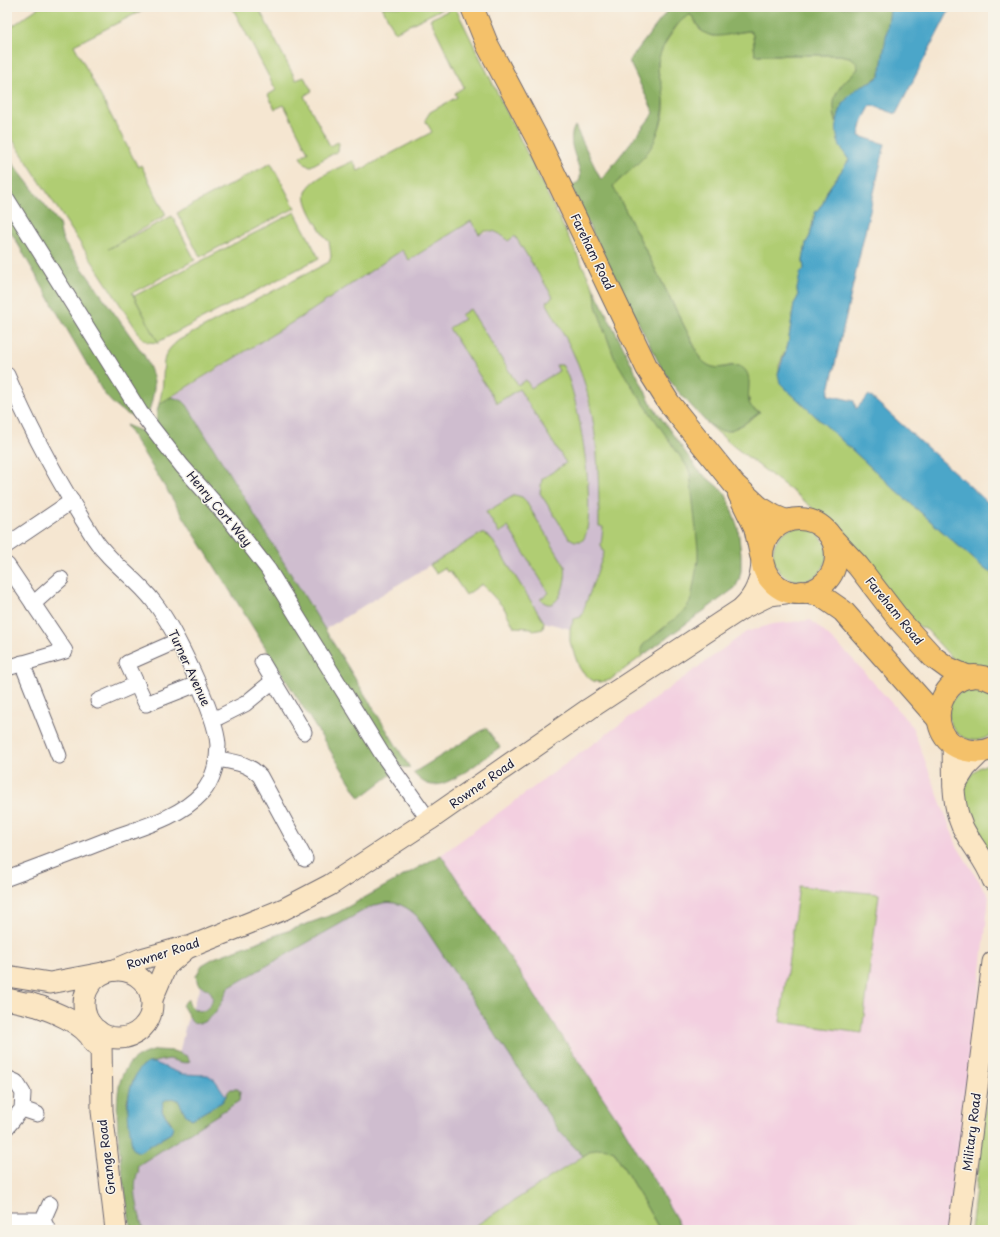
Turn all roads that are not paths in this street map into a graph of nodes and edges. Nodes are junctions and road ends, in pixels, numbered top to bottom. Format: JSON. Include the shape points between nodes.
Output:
{"nodes":[{"id":1,"x":472,"y":7,"type":"edge"},
{"id":2,"x":7,"y":200,"type":"edge"},
{"id":3,"x":7,"y":375,"type":"edge"},
{"id":4,"x":734,"y":484,"type":"junction"},
{"id":5,"x":72,"y":501,"type":"junction"},
{"id":6,"x":786,"y":521,"type":"junction"},
{"id":7,"x":828,"y":533,"type":"junction"},
{"id":8,"x":7,"y":545,"type":"edge"},
{"id":9,"x":762,"y":561,"type":"junction"},
{"id":10,"x":7,"y":565,"type":"edge"},
{"id":11,"x":61,"y":579,"type":"dead end"},
{"id":12,"x":797,"y":592,"type":"junction"},
{"id":13,"x":33,"y":604,"type":"junction"},
{"id":14,"x":741,"y":608,"type":"junction"},
{"id":15,"x":177,"y":641,"type":"junction"},
{"id":16,"x":262,"y":662,"type":"dead end"},
{"id":17,"x":22,"y":663,"type":"junction"},
{"id":18,"x":7,"y":668,"type":"edge"},
{"id":19,"x":986,"y":678,"type":"edge"},
{"id":20,"x":273,"y":681,"type":"junction"},
{"id":21,"x":137,"y":684,"type":"junction"},
{"id":22,"x":197,"y":684,"type":"junction"},
{"id":23,"x":98,"y":701,"type":"dead end"},
{"id":24,"x":213,"y":720,"type":"junction"},
{"id":25,"x":939,"y":720,"type":"junction"},
{"id":26,"x":304,"y":732,"type":"dead end"},
{"id":27,"x":953,"y":744,"type":"junction"},
{"id":28,"x":988,"y":749,"type":"edge"},
{"id":29,"x":59,"y":756,"type":"dead end"},
{"id":30,"x":217,"y":759,"type":"junction"},
{"id":31,"x":954,"y":786,"type":"junction"},
{"id":32,"x":429,"y":820,"type":"junction"},
{"id":33,"x":305,"y":859,"type":"dead end"},
{"id":34,"x":7,"y":878,"type":"edge"},
{"id":35,"x":993,"y":880,"type":"edge"},
{"id":36,"x":211,"y":939,"type":"junction"},
{"id":37,"x":993,"y":962,"type":"edge"},
{"id":38,"x":109,"y":971,"type":"junction"},
{"id":39,"x":7,"y":976,"type":"edge"},
{"id":40,"x":7,"y":990,"type":"edge"},
{"id":41,"x":7,"y":999,"type":"edge"},
{"id":42,"x":152,"y":999,"type":"junction"},
{"id":43,"x":29,"y":1002,"type":"junction"},
{"id":44,"x":90,"y":1026,"type":"junction"},
{"id":45,"x":132,"y":1035,"type":"junction"},
{"id":46,"x":7,"y":1078,"type":"edge"},
{"id":47,"x":101,"y":1083,"type":"junction"},
{"id":48,"x":22,"y":1109,"type":"junction"},
{"id":49,"x":37,"y":1114,"type":"dead end"},
{"id":50,"x":7,"y":1128,"type":"edge"},
{"id":51,"x":50,"y":1204,"type":"dead end"},
{"id":52,"x":7,"y":1220,"type":"edge"},
{"id":53,"x":45,"y":1225,"type":"edge"},
{"id":54,"x":116,"y":1230,"type":"edge"},
{"id":55,"x":959,"y":1230,"type":"edge"}],
"edges":[{"from":1,"to":4,"type":"main road","name":"Fareham Road","via":[[487,44],[542,148],[647,368],[669,403]]},
{"from":2,"to":32,"type":"street","name":"Henry Cort Way","via":[[140,412],[268,569],[382,754]]},
{"from":3,"to":5,"type":"street","name":"Turner Avenue","via":[[27,422]]},
{"from":4,"to":6,"type":"main road","name":"Fareham Road","via":[[759,507]]},
{"from":4,"to":9,"type":"main road","name":"Fareham Road","via":[[752,519]]},
{"from":5,"to":8,"type":"street"},
{"from":5,"to":15,"type":"street","name":"Turner Avenue","via":[[110,559],[154,601]]},
{"from":6,"to":7,"type":"main road","via":[[809,520]]},
{"from":6,"to":9,"type":"main road","via":[[770,533],[763,545]]},
{"from":7,"to":12,"type":"main road","via":[[835,551],[833,570],[820,585]]},
{"from":7,"to":19,"type":"main road","name":"Fareham Road","via":[[933,657],[948,668]]},
{"from":9,"to":12,"type":"main road","via":[[766,573],[773,582],[782,588]]},
{"from":9,"to":14,"type":"main road","name":"Rowner Road","via":[[762,573],[758,584],[751,598]]},
{"from":10,"to":13,"type":"street"},
{"from":11,"to":13,"type":"street"},
{"from":12,"to":14,"type":"main road","name":"Rowner Road","via":[[770,595]]},
{"from":12,"to":25,"type":"main road","via":[[820,595],[843,611]]},
{"from":13,"to":17,"type":"street","via":[[65,651]]},
{"from":14,"to":32,"type":"main road","name":"Rowner Road"},
{"from":15,"to":21,"type":"street","via":[[127,663]]},
{"from":15,"to":22,"type":"street","name":"Turner Avenue"},
{"from":16,"to":20,"type":"street"},
{"from":17,"to":18,"type":"street"},
{"from":17,"to":29,"type":"street"},
{"from":19,"to":25,"type":"main road","via":[[958,681],[949,688],[942,697]]},
{"from":20,"to":24,"type":"street","via":[[245,704]]},
{"from":20,"to":26,"type":"street"},
{"from":21,"to":22,"type":"street","via":[[146,704]]},
{"from":21,"to":23,"type":"street"},
{"from":22,"to":24,"type":"street","name":"Turner Avenue"},
{"from":24,"to":30,"type":"street","name":"Turner Avenue","via":[[218,743]]},
{"from":25,"to":27,"type":"main road","via":[[943,733]]},
{"from":27,"to":28,"type":"main road","via":[[962,749]]},
{"from":27,"to":31,"type":"main road"},
{"from":28,"to":31,"type":"main road","via":[[966,767]]},
{"from":30,"to":33,"type":"street","via":[[241,763],[252,768],[260,776]]},
{"from":30,"to":34,"type":"street","name":"Turner Avenue","via":[[212,777],[203,792],[188,806],[162,819]]},
{"from":31,"to":35,"type":"main road","via":[[956,809],[963,828]]},
{"from":32,"to":36,"type":"main road","name":"Rowner Road","via":[[342,878],[303,900]]},
{"from":36,"to":38,"type":"main road","name":"Rowner Road"},
{"from":36,"to":42,"type":"main road","name":"Rowner Road","via":[[187,948],[171,961],[162,972]]},
{"from":37,"to":55,"type":"main road","name":"Military Road"},
{"from":38,"to":39,"type":"main road","name":"Rowner Road","via":[[50,984]]},
{"from":38,"to":42,"type":"main road","via":[[129,971],[137,975],[147,985]]},
{"from":38,"to":44,"type":"main road","via":[[90,985],[85,1000]]},
{"from":40,"to":44,"type":"main road","via":[[35,997]]},
{"from":41,"to":43,"type":"main road"},
{"from":42,"to":45,"type":"main road","via":[[149,1020]]},
{"from":43,"to":44,"type":"main road"},
{"from":43,"to":47,"type":"main road","name":"Grange Road","via":[[63,1017],[89,1034],[96,1048]]},
{"from":44,"to":45,"type":"main road","via":[[114,1037]]},
{"from":44,"to":47,"type":"main road","name":"Grange Road","via":[[101,1040]]},
{"from":45,"to":47,"type":"main road","name":"Grange Road","via":[[122,1040],[115,1049]]},
{"from":46,"to":48,"type":"street","via":[[16,1082],[22,1093]]},
{"from":47,"to":54,"type":"main road","name":"Grange Road"},
{"from":48,"to":49,"type":"street"},
{"from":48,"to":50,"type":"street"},
{"from":51,"to":53,"type":"street"},
{"from":52,"to":53,"type":"street"}]}
